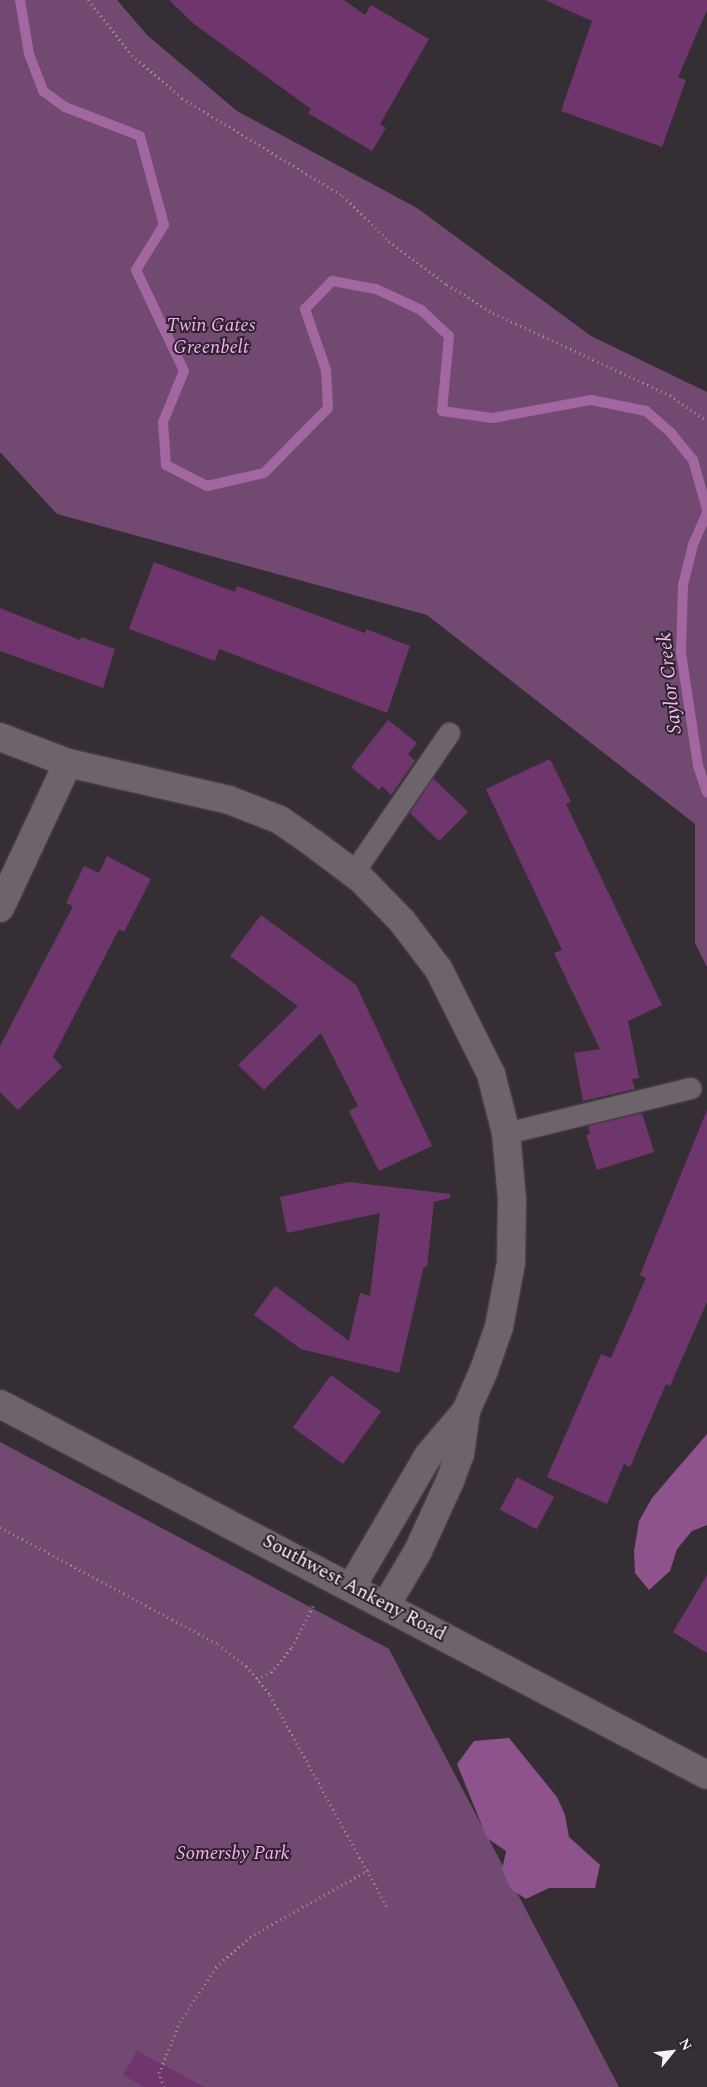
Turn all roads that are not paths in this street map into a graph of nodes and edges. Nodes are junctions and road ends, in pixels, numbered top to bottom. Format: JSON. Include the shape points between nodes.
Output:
{"nodes":[{"id":1,"x":449,"y":733,"type":"dead end"},
{"id":2,"x":0,"y":737,"type":"edge"},
{"id":3,"x":68,"y":763,"type":"junction"},
{"id":4,"x":353,"y":873,"type":"junction"},
{"id":5,"x":0,"y":908,"type":"edge"},
{"id":6,"x":691,"y":1088,"type":"dead end"},
{"id":7,"x":506,"y":1133,"type":"junction"},
{"id":8,"x":0,"y":1404,"type":"edge"},
{"id":9,"x":466,"y":1411,"type":"junction"},
{"id":10,"x":341,"y":1581,"type":"junction"},
{"id":11,"x":386,"y":1605,"type":"junction"},
{"id":12,"x":707,"y":1775,"type":"edge"}],
"edges":[{"from":1,"to":4,"type":"lane"},
{"from":2,"to":3,"type":"street"},
{"from":3,"to":4,"type":"street","via":[[238,804],[280,820]]},
{"from":3,"to":5,"type":"street"},
{"from":4,"to":7,"type":"street","via":[[402,921],[439,970],[491,1074]]},
{"from":6,"to":7,"type":"lane"},
{"from":7,"to":9,"type":"street","via":[[512,1199],[511,1263],[499,1327]]},
{"from":8,"to":10,"type":"street","name":"Southwest Ankeny Road"},
{"from":9,"to":10,"type":"street","via":[[428,1456]]},
{"from":9,"to":11,"type":"street","via":[[462,1447],[450,1481],[418,1551]]},
{"from":10,"to":11,"type":"street","name":"Southwest Ankeny Road"},
{"from":11,"to":12,"type":"street","name":"Southwest Ankeny Road"}]}
